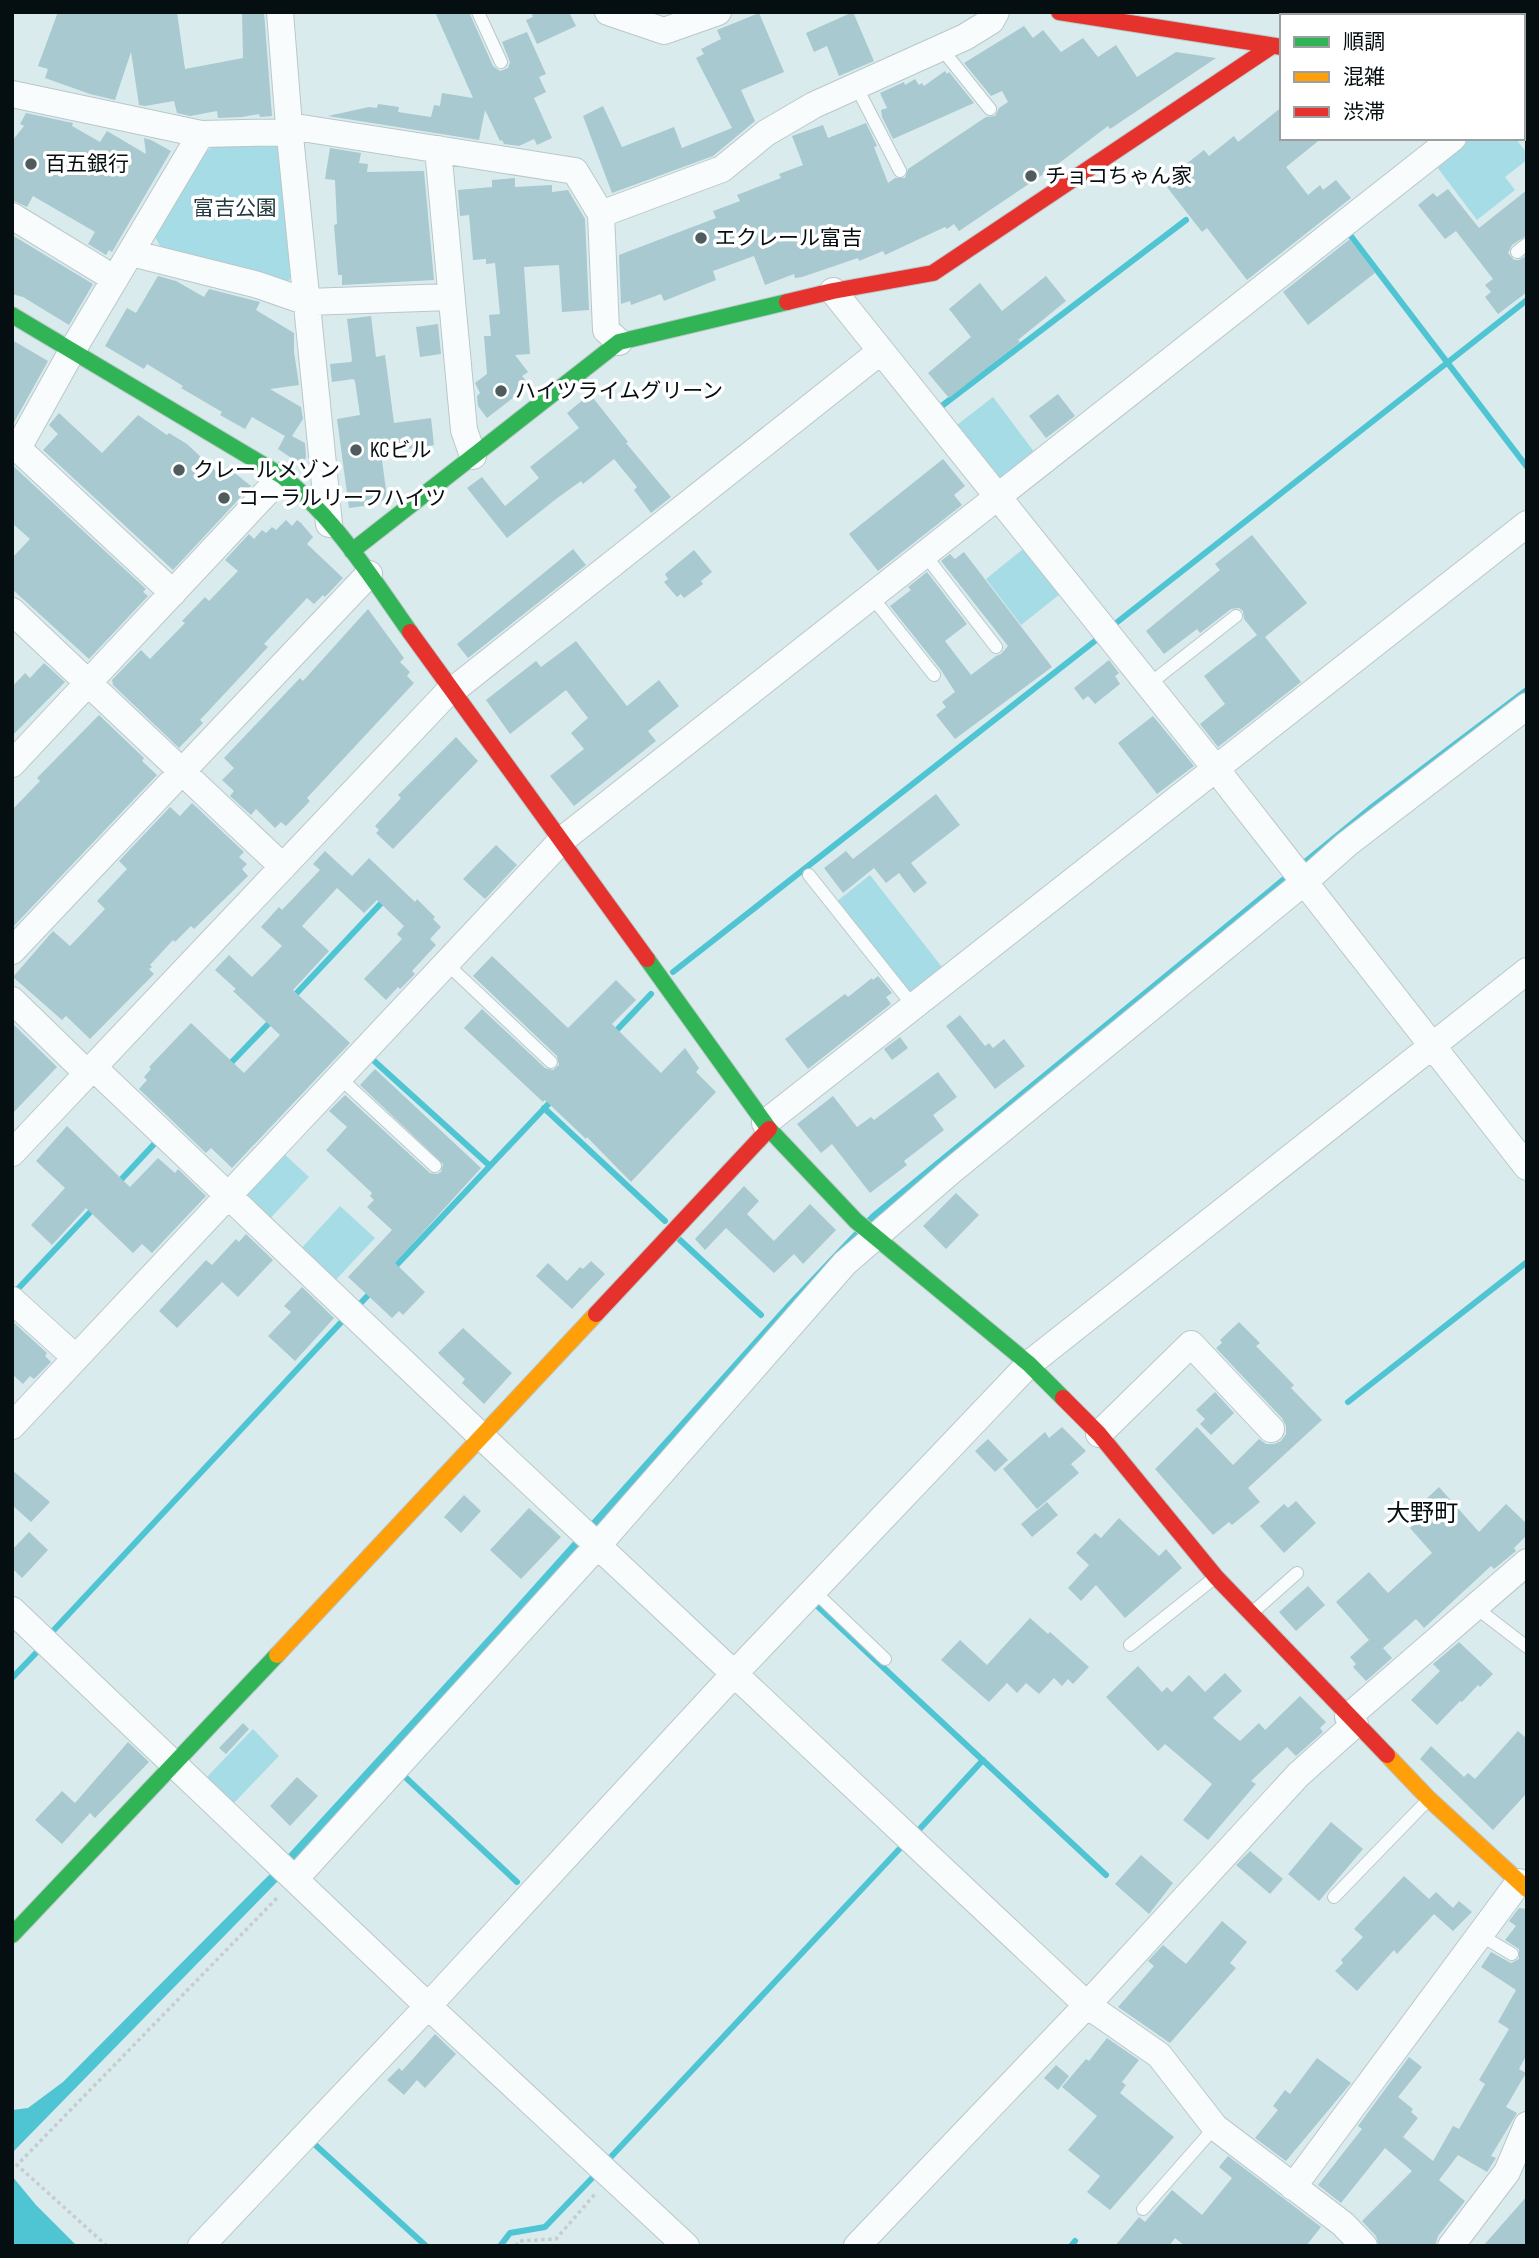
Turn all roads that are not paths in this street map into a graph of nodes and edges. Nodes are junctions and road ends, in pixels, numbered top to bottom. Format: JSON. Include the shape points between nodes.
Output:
{"nodes":[{"id":1,"x":280,"y":12,"type":"edge"},
{"id":2,"x":478,"y":12,"type":"edge"},
{"id":3,"x":608,"y":12,"type":"edge"},
{"id":4,"x":718,"y":12,"type":"edge"},
{"id":5,"x":996,"y":12,"type":"edge"},
{"id":6,"x":1059,"y":12,"type":"edge"},
{"id":7,"x":1278,"y":44,"type":"edge"},
{"id":8,"x":941,"y":48,"type":"junction"},
{"id":9,"x":501,"y":62,"type":"dead end"},
{"id":10,"x":856,"y":86,"type":"junction"},
{"id":11,"x":12,"y":94,"type":"edge"},
{"id":12,"x":990,"y":109,"type":"dead end"},
{"id":13,"x":289,"y":129,"type":"junction"},
{"id":14,"x":201,"y":134,"type":"junction"},
{"id":15,"x":1449,"y":140,"type":"edge"},
{"id":16,"x":438,"y":149,"type":"junction"},
{"id":17,"x":900,"y":171,"type":"dead end"},
{"id":18,"x":601,"y":215,"type":"junction"},
{"id":19,"x":12,"y":216,"type":"edge"},
{"id":20,"x":131,"y":253,"type":"junction"},
{"id":21,"x":115,"y":279,"type":"junction"},
{"id":22,"x":833,"y":292,"type":"junction"},
{"id":23,"x":451,"y":297,"type":"junction"},
{"id":24,"x":307,"y":302,"type":"junction"},
{"id":25,"x":12,"y":315,"type":"edge"},
{"id":26,"x":619,"y":342,"type":"junction"},
{"id":27,"x":72,"y":351,"type":"junction"},
{"id":28,"x":881,"y":351,"type":"junction"},
{"id":29,"x":15,"y":446,"type":"edge"},
{"id":30,"x":473,"y":456,"type":"junction"},
{"id":31,"x":282,"y":476,"type":"junction"},
{"id":32,"x":998,"y":497,"type":"junction"},
{"id":33,"x":329,"y":524,"type":"junction"},
{"id":34,"x":1527,"y":524,"type":"edge"},
{"id":35,"x":352,"y":551,"type":"junction"},
{"id":36,"x":925,"y":555,"type":"junction"},
{"id":37,"x":369,"y":574,"type":"junction"},
{"id":38,"x":173,"y":593,"type":"junction"},
{"id":39,"x":872,"y":597,"type":"junction"},
{"id":40,"x":12,"y":611,"type":"edge"},
{"id":41,"x":1236,"y":615,"type":"dead end"},
{"id":42,"x":996,"y":647,"type":"dead end"},
{"id":43,"x":934,"y":675,"type":"dead end"},
{"id":44,"x":89,"y":682,"type":"junction"},
{"id":45,"x":1148,"y":685,"type":"junction"},
{"id":46,"x":451,"y":690,"type":"junction"},
{"id":47,"x":1527,"y":706,"type":"edge"},
{"id":48,"x":12,"y":764,"type":"edge"},
{"id":49,"x":1216,"y":769,"type":"junction"},
{"id":50,"x":181,"y":770,"type":"junction"},
{"id":51,"x":562,"y":840,"type":"junction"},
{"id":52,"x":283,"y":867,"type":"junction"},
{"id":53,"x":809,"y":875,"type":"dead end"},
{"id":54,"x":1298,"y":876,"type":"junction"},
{"id":55,"x":12,"y":951,"type":"edge"},
{"id":56,"x":447,"y":964,"type":"junction"},
{"id":57,"x":1527,"y":971,"type":"edge"},
{"id":58,"x":12,"y":1000,"type":"edge"},
{"id":59,"x":914,"y":1007,"type":"junction"},
{"id":60,"x":1433,"y":1046,"type":"junction"},
{"id":61,"x":551,"y":1062,"type":"dead end"},
{"id":62,"x":90,"y":1070,"type":"junction"},
{"id":63,"x":340,"y":1077,"type":"junction"},
{"id":64,"x":767,"y":1126,"type":"junction"},
{"id":65,"x":12,"y":1153,"type":"edge"},
{"id":66,"x":435,"y":1166,"type":"dead end"},
{"id":67,"x":1527,"y":1167,"type":"edge"},
{"id":68,"x":229,"y":1197,"type":"junction"},
{"id":69,"x":868,"y":1231,"type":"junction"},
{"id":70,"x":12,"y":1300,"type":"edge"},
{"id":71,"x":76,"y":1358,"type":"junction"},
{"id":72,"x":1029,"y":1364,"type":"junction"},
{"id":73,"x":12,"y":1426,"type":"edge"},
{"id":74,"x":1271,"y":1429,"type":"dead end"},
{"id":75,"x":1100,"y":1434,"type":"junction"},
{"id":76,"x":481,"y":1436,"type":"junction"},
{"id":77,"x":592,"y":1538,"type":"junction"},
{"id":78,"x":1527,"y":1562,"type":"edge"},
{"id":79,"x":1297,"y":1573,"type":"dead end"},
{"id":80,"x":1216,"y":1577,"type":"junction"},
{"id":81,"x":814,"y":1591,"type":"junction"},
{"id":82,"x":1475,"y":1606,"type":"junction"},
{"id":83,"x":12,"y":1610,"type":"edge"},
{"id":84,"x":1251,"y":1614,"type":"junction"},
{"id":85,"x":1130,"y":1645,"type":"dead end"},
{"id":86,"x":1527,"y":1647,"type":"edge"},
{"id":87,"x":886,"y":1659,"type":"dead end"},
{"id":88,"x":735,"y":1673,"type":"junction"},
{"id":89,"x":1351,"y":1721,"type":"junction"},
{"id":90,"x":176,"y":1763,"type":"junction"},
{"id":91,"x":1429,"y":1800,"type":"junction"},
{"id":92,"x":287,"y":1871,"type":"junction"},
{"id":93,"x":1524,"y":1886,"type":"edge"},
{"id":94,"x":1334,"y":1897,"type":"dead end"},
{"id":95,"x":12,"y":1935,"type":"edge"},
{"id":96,"x":1480,"y":1935,"type":"junction"},
{"id":97,"x":1512,"y":1954,"type":"dead end"},
{"id":98,"x":1087,"y":2004,"type":"junction"},
{"id":99,"x":428,"y":2006,"type":"junction"},
{"id":100,"x":1527,"y":2125,"type":"edge"},
{"id":101,"x":1215,"y":2127,"type":"junction"},
{"id":102,"x":1293,"y":2187,"type":"junction"},
{"id":103,"x":1143,"y":2209,"type":"dead end"},
{"id":104,"x":201,"y":2246,"type":"edge"},
{"id":105,"x":686,"y":2246,"type":"edge"},
{"id":106,"x":857,"y":2246,"type":"edge"},
{"id":107,"x":1364,"y":2246,"type":"edge"},
{"id":108,"x":1451,"y":2246,"type":"edge"}],
"edges":[{"from":1,"to":13,"type":"street"},
{"from":2,"to":9,"type":"lane"},
{"from":3,"to":4,"type":"street","via":[[664,31]]},
{"from":5,"to":8,"type":"street","via":[[991,21]]},
{"from":6,"to":7,"type":"street"},
{"from":7,"to":22,"type":"street","via":[[933,272]]},
{"from":8,"to":10,"type":"street"},
{"from":8,"to":12,"type":"lane"},
{"from":10,"to":17,"type":"lane"},
{"from":10,"to":18,"type":"street","via":[[765,133],[722,169]]},
{"from":11,"to":14,"type":"street"},
{"from":13,"to":14,"type":"street"},
{"from":13,"to":16,"type":"street"},
{"from":13,"to":24,"type":"street"},
{"from":14,"to":20,"type":"street"},
{"from":15,"to":32,"type":"street"},
{"from":16,"to":18,"type":"street","via":[[575,171]]},
{"from":16,"to":23,"type":"street"},
{"from":18,"to":26,"type":"street","via":[[606,330]]},
{"from":19,"to":21,"type":"street"},
{"from":20,"to":21,"type":"street"},
{"from":20,"to":24,"type":"street"},
{"from":21,"to":27,"type":"street"},
{"from":22,"to":26,"type":"street"},
{"from":22,"to":28,"type":"street"},
{"from":23,"to":24,"type":"street"},
{"from":23,"to":30,"type":"street","via":[[464,430]]},
{"from":24,"to":33,"type":"street"},
{"from":25,"to":27,"type":"street"},
{"from":26,"to":30,"type":"street"},
{"from":27,"to":29,"type":"street"},
{"from":27,"to":31,"type":"street"},
{"from":28,"to":32,"type":"street"},
{"from":28,"to":46,"type":"street"},
{"from":29,"to":38,"type":"street"},
{"from":30,"to":35,"type":"street"},
{"from":31,"to":33,"type":"street"},
{"from":31,"to":38,"type":"street"},
{"from":32,"to":36,"type":"street"},
{"from":32,"to":45,"type":"street"},
{"from":33,"to":35,"type":"street"},
{"from":34,"to":49,"type":"street"},
{"from":35,"to":37,"type":"street"},
{"from":36,"to":39,"type":"street"},
{"from":36,"to":42,"type":"lane"},
{"from":37,"to":46,"type":"street"},
{"from":37,"to":50,"type":"street"},
{"from":38,"to":44,"type":"street"},
{"from":39,"to":43,"type":"lane"},
{"from":39,"to":51,"type":"street"},
{"from":40,"to":44,"type":"street"},
{"from":41,"to":45,"type":"lane"},
{"from":44,"to":48,"type":"street"},
{"from":44,"to":50,"type":"street"},
{"from":45,"to":49,"type":"street"},
{"from":46,"to":51,"type":"street"},
{"from":46,"to":52,"type":"street"},
{"from":47,"to":54,"type":"street","via":[[1347,844]]},
{"from":49,"to":54,"type":"street"},
{"from":49,"to":59,"type":"street"},
{"from":50,"to":52,"type":"street"},
{"from":50,"to":55,"type":"street"},
{"from":51,"to":56,"type":"street"},
{"from":51,"to":64,"type":"street"},
{"from":52,"to":62,"type":"street"},
{"from":53,"to":59,"type":"lane"},
{"from":54,"to":60,"type":"street"},
{"from":54,"to":69,"type":"street","via":[[950,1172]]},
{"from":56,"to":61,"type":"lane"},
{"from":56,"to":63,"type":"street"},
{"from":57,"to":60,"type":"street"},
{"from":58,"to":62,"type":"street"},
{"from":59,"to":64,"type":"street"},
{"from":60,"to":67,"type":"street"},
{"from":60,"to":72,"type":"street"},
{"from":62,"to":65,"type":"street"},
{"from":62,"to":68,"type":"street"},
{"from":63,"to":66,"type":"lane"},
{"from":63,"to":68,"type":"street"},
{"from":64,"to":69,"type":"street"},
{"from":64,"to":76,"type":"street"},
{"from":68,"to":71,"type":"street"},
{"from":68,"to":76,"type":"street"},
{"from":69,"to":72,"type":"street"},
{"from":69,"to":77,"type":"street","via":[[845,1263]]},
{"from":70,"to":71,"type":"street"},
{"from":71,"to":73,"type":"street"},
{"from":72,"to":75,"type":"street"},
{"from":72,"to":81,"type":"street"},
{"from":74,"to":75,"type":"street","via":[[1191,1344]]},
{"from":75,"to":80,"type":"street"},
{"from":76,"to":77,"type":"street"},
{"from":76,"to":90,"type":"street"},
{"from":77,"to":88,"type":"street"},
{"from":77,"to":92,"type":"street"},
{"from":78,"to":82,"type":"street"},
{"from":79,"to":84,"type":"lane"},
{"from":80,"to":84,"type":"street"},
{"from":80,"to":85,"type":"lane"},
{"from":81,"to":87,"type":"lane"},
{"from":81,"to":88,"type":"street"},
{"from":82,"to":86,"type":"lane"},
{"from":82,"to":89,"type":"street"},
{"from":83,"to":90,"type":"street"},
{"from":84,"to":89,"type":"street"},
{"from":88,"to":98,"type":"street"},
{"from":88,"to":99,"type":"street"},
{"from":89,"to":91,"type":"street"},
{"from":89,"to":98,"type":"street"},
{"from":90,"to":92,"type":"street"},
{"from":90,"to":95,"type":"street"},
{"from":91,"to":93,"type":"street"},
{"from":91,"to":94,"type":"lane"},
{"from":92,"to":99,"type":"street"},
{"from":93,"to":96,"type":"street"},
{"from":96,"to":97,"type":"lane"},
{"from":96,"to":102,"type":"street"},
{"from":98,"to":101,"type":"street","via":[[1159,2055]]},
{"from":98,"to":106,"type":"street"},
{"from":99,"to":104,"type":"street"},
{"from":99,"to":105,"type":"street"},
{"from":100,"to":108,"type":"street","via":[[1507,2172]]},
{"from":101,"to":102,"type":"street"},
{"from":101,"to":103,"type":"lane"},
{"from":102,"to":107,"type":"street"}]}
